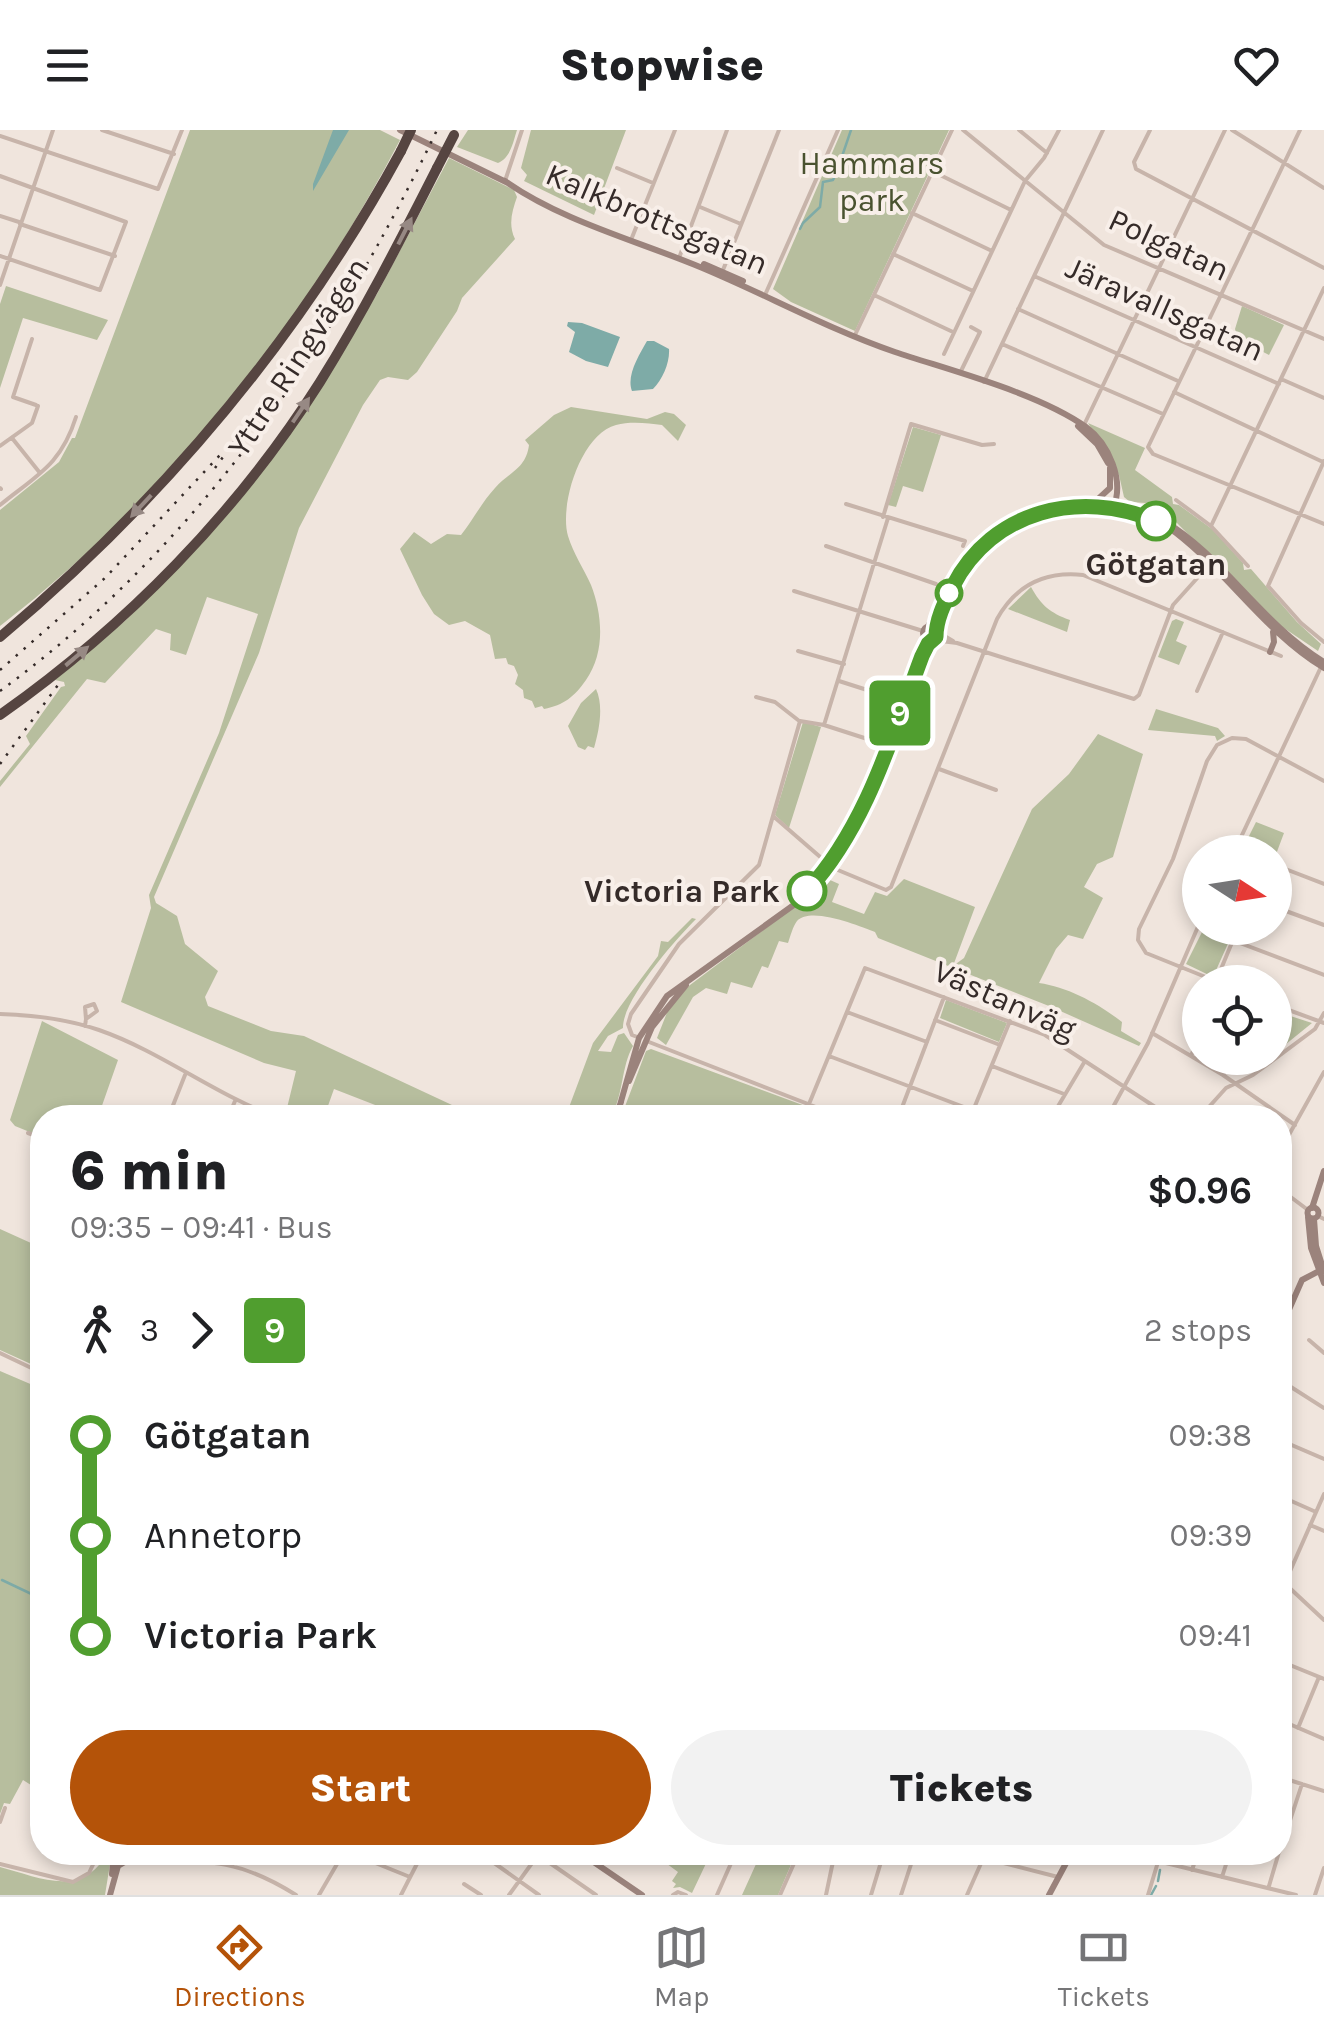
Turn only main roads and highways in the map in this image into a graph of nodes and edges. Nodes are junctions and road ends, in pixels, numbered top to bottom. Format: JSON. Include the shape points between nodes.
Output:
{"nodes":[{"id":1,"x":400,"y":130,"type":"edge"},
{"id":2,"x":411,"y":130,"type":"edge"},
{"id":3,"x":456,"y":133,"type":"edge"},
{"id":4,"x":1082,"y":427,"type":"junction"},
{"id":5,"x":1110,"y":468,"type":"junction"},
{"id":6,"x":1117,"y":483,"type":"junction"},
{"id":7,"x":1090,"y":501,"type":"junction"},
{"id":8,"x":1114,"y":505,"type":"junction"},
{"id":9,"x":1144,"y":509,"type":"junction"},
{"id":10,"x":1021,"y":518,"type":"junction"},
{"id":11,"x":1270,"y":627,"type":"junction"},
{"id":12,"x":0,"y":634,"type":"edge"},
{"id":13,"x":930,"y":634,"type":"junction"},
{"id":14,"x":1270,"y":652,"type":"road end"},
{"id":15,"x":1323,"y":663,"type":"edge"},
{"id":16,"x":0,"y":716,"type":"edge"},
{"id":17,"x":882,"y":760,"type":"junction"},
{"id":18,"x":620,"y":1105,"type":"edge"},
{"id":19,"x":1324,"y":1171,"type":"edge"},
{"id":20,"x":1324,"y":1182,"type":"edge"},
{"id":21,"x":1314,"y":1214,"type":"edge"},
{"id":22,"x":1322,"y":1271,"type":"edge"},
{"id":23,"x":1324,"y":1284,"type":"edge"},
{"id":24,"x":1292,"y":1303,"type":"edge"},
{"id":25,"x":113,"y":1865,"type":"edge"},
{"id":26,"x":119,"y":1865,"type":"edge"},
{"id":27,"x":598,"y":1865,"type":"edge"},
{"id":28,"x":1065,"y":1865,"type":"edge"},
{"id":29,"x":110,"y":1895,"type":"edge"},
{"id":30,"x":642,"y":1895,"type":"edge"},
{"id":31,"x":1049,"y":1895,"type":"edge"}],
"edges":[{"from":1,"to":4,"type":"main road","name":"Kalkbrottsgatan","via":[[854,336],[984,382]]},
{"from":2,"to":12,"type":"highway","name":"Yttre Ringvägen","one_way":true,"bridge":true,"via":[[342,254],[248,385],[129,519]]},
{"from":16,"to":3,"type":"highway","name":"Yttre Ringvägen","one_way":true,"bridge":true,"via":[[136,604],[244,488],[346,340]]},
{"from":4,"to":5,"type":"main road","name":"Kalkbrottsgatan"},
{"from":4,"to":6,"type":"main road","name":"Kalkbrottsgatan","via":[[1105,448]]},
{"from":5,"to":7,"type":"main road","via":[[1108,492]]},
{"from":5,"to":8,"type":"main road"},
{"from":6,"to":8,"type":"main road","name":"Kalkbrottsgatan"},
{"from":6,"to":9,"type":"main road","via":[[1122,498]]},
{"from":7,"to":8,"type":"main road"},
{"from":7,"to":10,"type":"main road"},
{"from":8,"to":9,"type":"main road"},
{"from":8,"to":10,"type":"main road","via":[[1062,507]]},
{"from":8,"to":11,"type":"main road","via":[[1172,530]]},
{"from":9,"to":15,"type":"main road","via":[[1180,530],[1278,628]]},
{"from":10,"to":13,"type":"main road","via":[[980,547],[953,578]]},
{"from":11,"to":14,"type":"main road"},
{"from":11,"to":15,"type":"main road"},
{"from":13,"to":17,"type":"main road"},
{"from":13,"to":17,"type":"main road"},
{"from":17,"to":18,"type":"main road","via":[[832,867],[791,906],[668,996],[642,1039]]},
{"from":19,"to":21,"type":"main road"},
{"from":20,"to":21,"type":"main road"},
{"from":21,"to":22,"type":"main road","via":[[1308,1236]]},
{"from":22,"to":23,"type":"main road"},
{"from":22,"to":24,"type":"main road","via":[[1302,1280]]},
{"from":25,"to":29,"type":"main road"},
{"from":26,"to":29,"type":"main road"},
{"from":27,"to":30,"type":"main road"},
{"from":28,"to":31,"type":"main road"}]}
